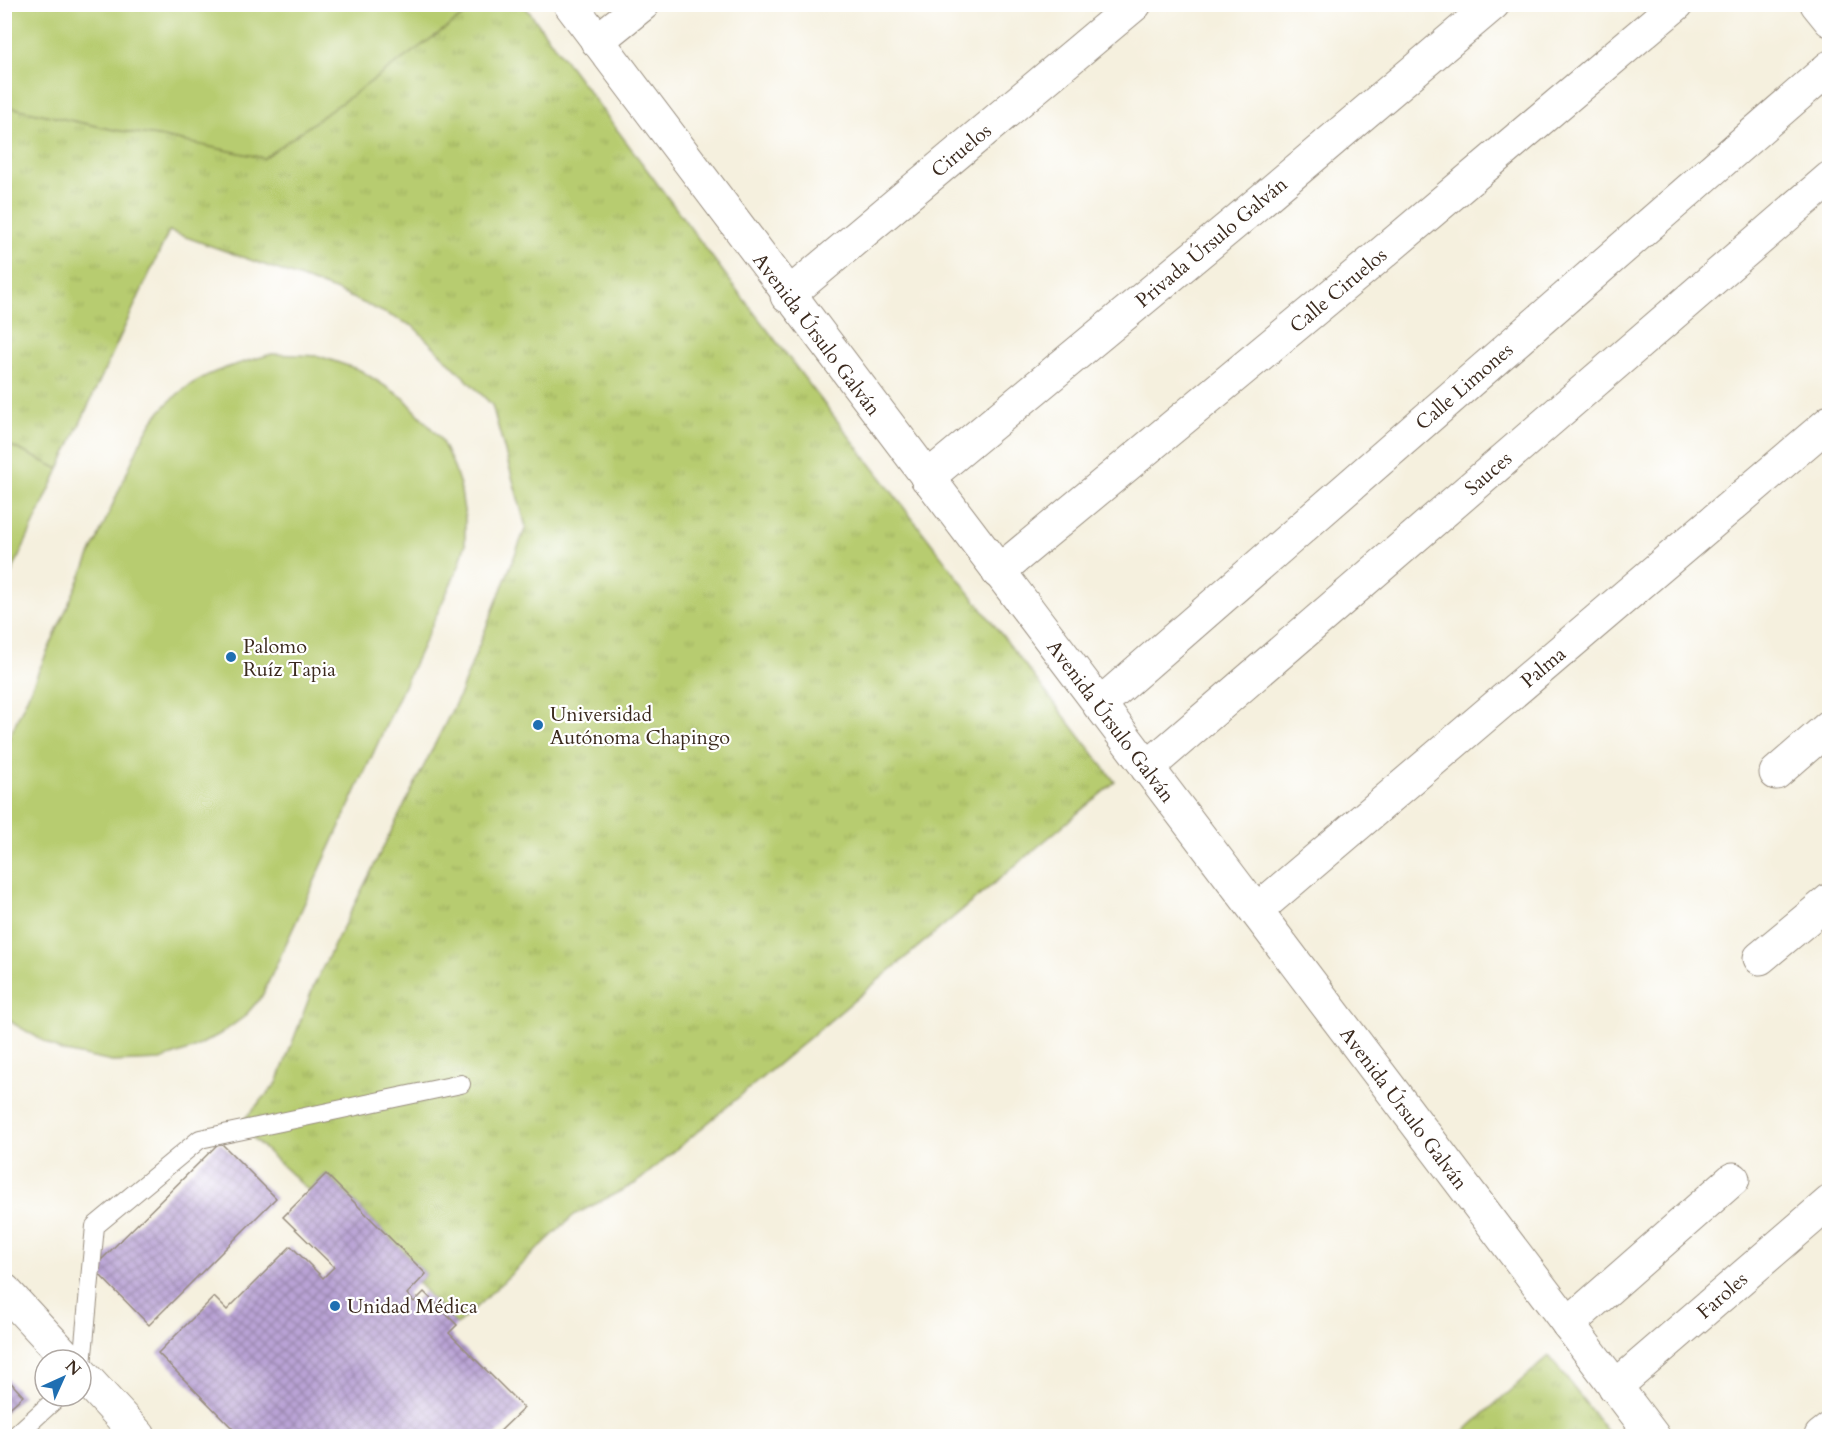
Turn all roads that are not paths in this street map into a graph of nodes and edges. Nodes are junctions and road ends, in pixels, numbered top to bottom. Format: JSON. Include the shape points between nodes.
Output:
{"nodes":[{"id":1,"x":570,"y":4,"type":"edge"},
{"id":2,"x":643,"y":4,"type":"edge"},
{"id":3,"x":1135,"y":4,"type":"edge"},
{"id":4,"x":1493,"y":4,"type":"edge"},
{"id":5,"x":1677,"y":4,"type":"edge"},
{"id":6,"x":1817,"y":4,"type":"edge"},
{"id":7,"x":1830,"y":20,"type":"edge"},
{"id":8,"x":597,"y":41,"type":"junction"},
{"id":9,"x":1830,"y":67,"type":"edge"},
{"id":10,"x":1830,"y":178,"type":"edge"},
{"id":11,"x":788,"y":296,"type":"junction"},
{"id":12,"x":1830,"y":422,"type":"edge"},
{"id":13,"x":927,"y":478,"type":"junction"},
{"id":14,"x":998,"y":572,"type":"junction"},
{"id":15,"x":1099,"y":705,"type":"junction"},
{"id":16,"x":1830,"y":726,"type":"edge"},
{"id":17,"x":1147,"y":768,"type":"junction"},
{"id":18,"x":1776,"y":773,"type":"dead end"},
{"id":19,"x":1830,"y":900,"type":"edge"},
{"id":20,"x":1256,"y":911,"type":"junction"},
{"id":21,"x":1760,"y":958,"type":"dead end"},
{"id":22,"x":461,"y":1084,"type":"dead end"},
{"id":23,"x":1733,"y":1179,"type":"dead end"},
{"id":24,"x":1830,"y":1203,"type":"edge"},
{"id":25,"x":5,"y":1293,"type":"edge"},
{"id":26,"x":1568,"y":1324,"type":"junction"},
{"id":27,"x":51,"y":1348,"type":"edge"},
{"id":28,"x":78,"y":1348,"type":"edge"},
{"id":29,"x":1615,"y":1387,"type":"junction"},
{"id":30,"x":93,"y":1394,"type":"edge"},
{"id":31,"x":43,"y":1408,"type":"edge"},
{"id":32,"x":1830,"y":1429,"type":"edge"},
{"id":33,"x":15,"y":1437,"type":"edge"},
{"id":34,"x":139,"y":1437,"type":"edge"},
{"id":35,"x":1653,"y":1437,"type":"edge"},
{"id":36,"x":1821,"y":1437,"type":"edge"}],
"edges":[{"from":1,"to":8,"type":"street","name":"Avenida Úrsulo Galván"},
{"from":2,"to":8,"type":"street"},
{"from":3,"to":11,"type":"street","name":"Ciruelos"},
{"from":4,"to":13,"type":"street","name":"Privada Úrsulo Galván"},
{"from":5,"to":14,"type":"street","name":"Calle Ciruelos"},
{"from":6,"to":7,"type":"street"},
{"from":8,"to":11,"type":"street","name":"Avenida Úrsulo Galván"},
{"from":9,"to":15,"type":"street","name":"Calle Limones"},
{"from":10,"to":17,"type":"street","name":"Sauces"},
{"from":11,"to":13,"type":"street","name":"Avenida Úrsulo Galván"},
{"from":12,"to":20,"type":"street","name":"Palma"},
{"from":13,"to":14,"type":"street","name":"Avenida Úrsulo Galván"},
{"from":14,"to":15,"type":"street","name":"Avenida Úrsulo Galván"},
{"from":15,"to":17,"type":"street","name":"Avenida Úrsulo Galván"},
{"from":16,"to":18,"type":"street"},
{"from":17,"to":20,"type":"street","name":"Avenida Úrsulo Galván"},
{"from":19,"to":21,"type":"street"},
{"from":20,"to":26,"type":"street","name":"Avenida Úrsulo Galván"},
{"from":22,"to":28,"type":"lane","via":[[200,1139],[95,1226]]},
{"from":23,"to":26,"type":"street"},
{"from":24,"to":29,"type":"street","name":"Faroles"},
{"from":25,"to":27,"type":"street"},
{"from":26,"to":29,"type":"street","name":"Avenida Úrsulo Galván"},
{"from":29,"to":35,"type":"street","name":"Avenida Úrsulo Galván"},
{"from":30,"to":34,"type":"street"},
{"from":31,"to":33,"type":"lane"},
{"from":32,"to":36,"type":"street"}]}
